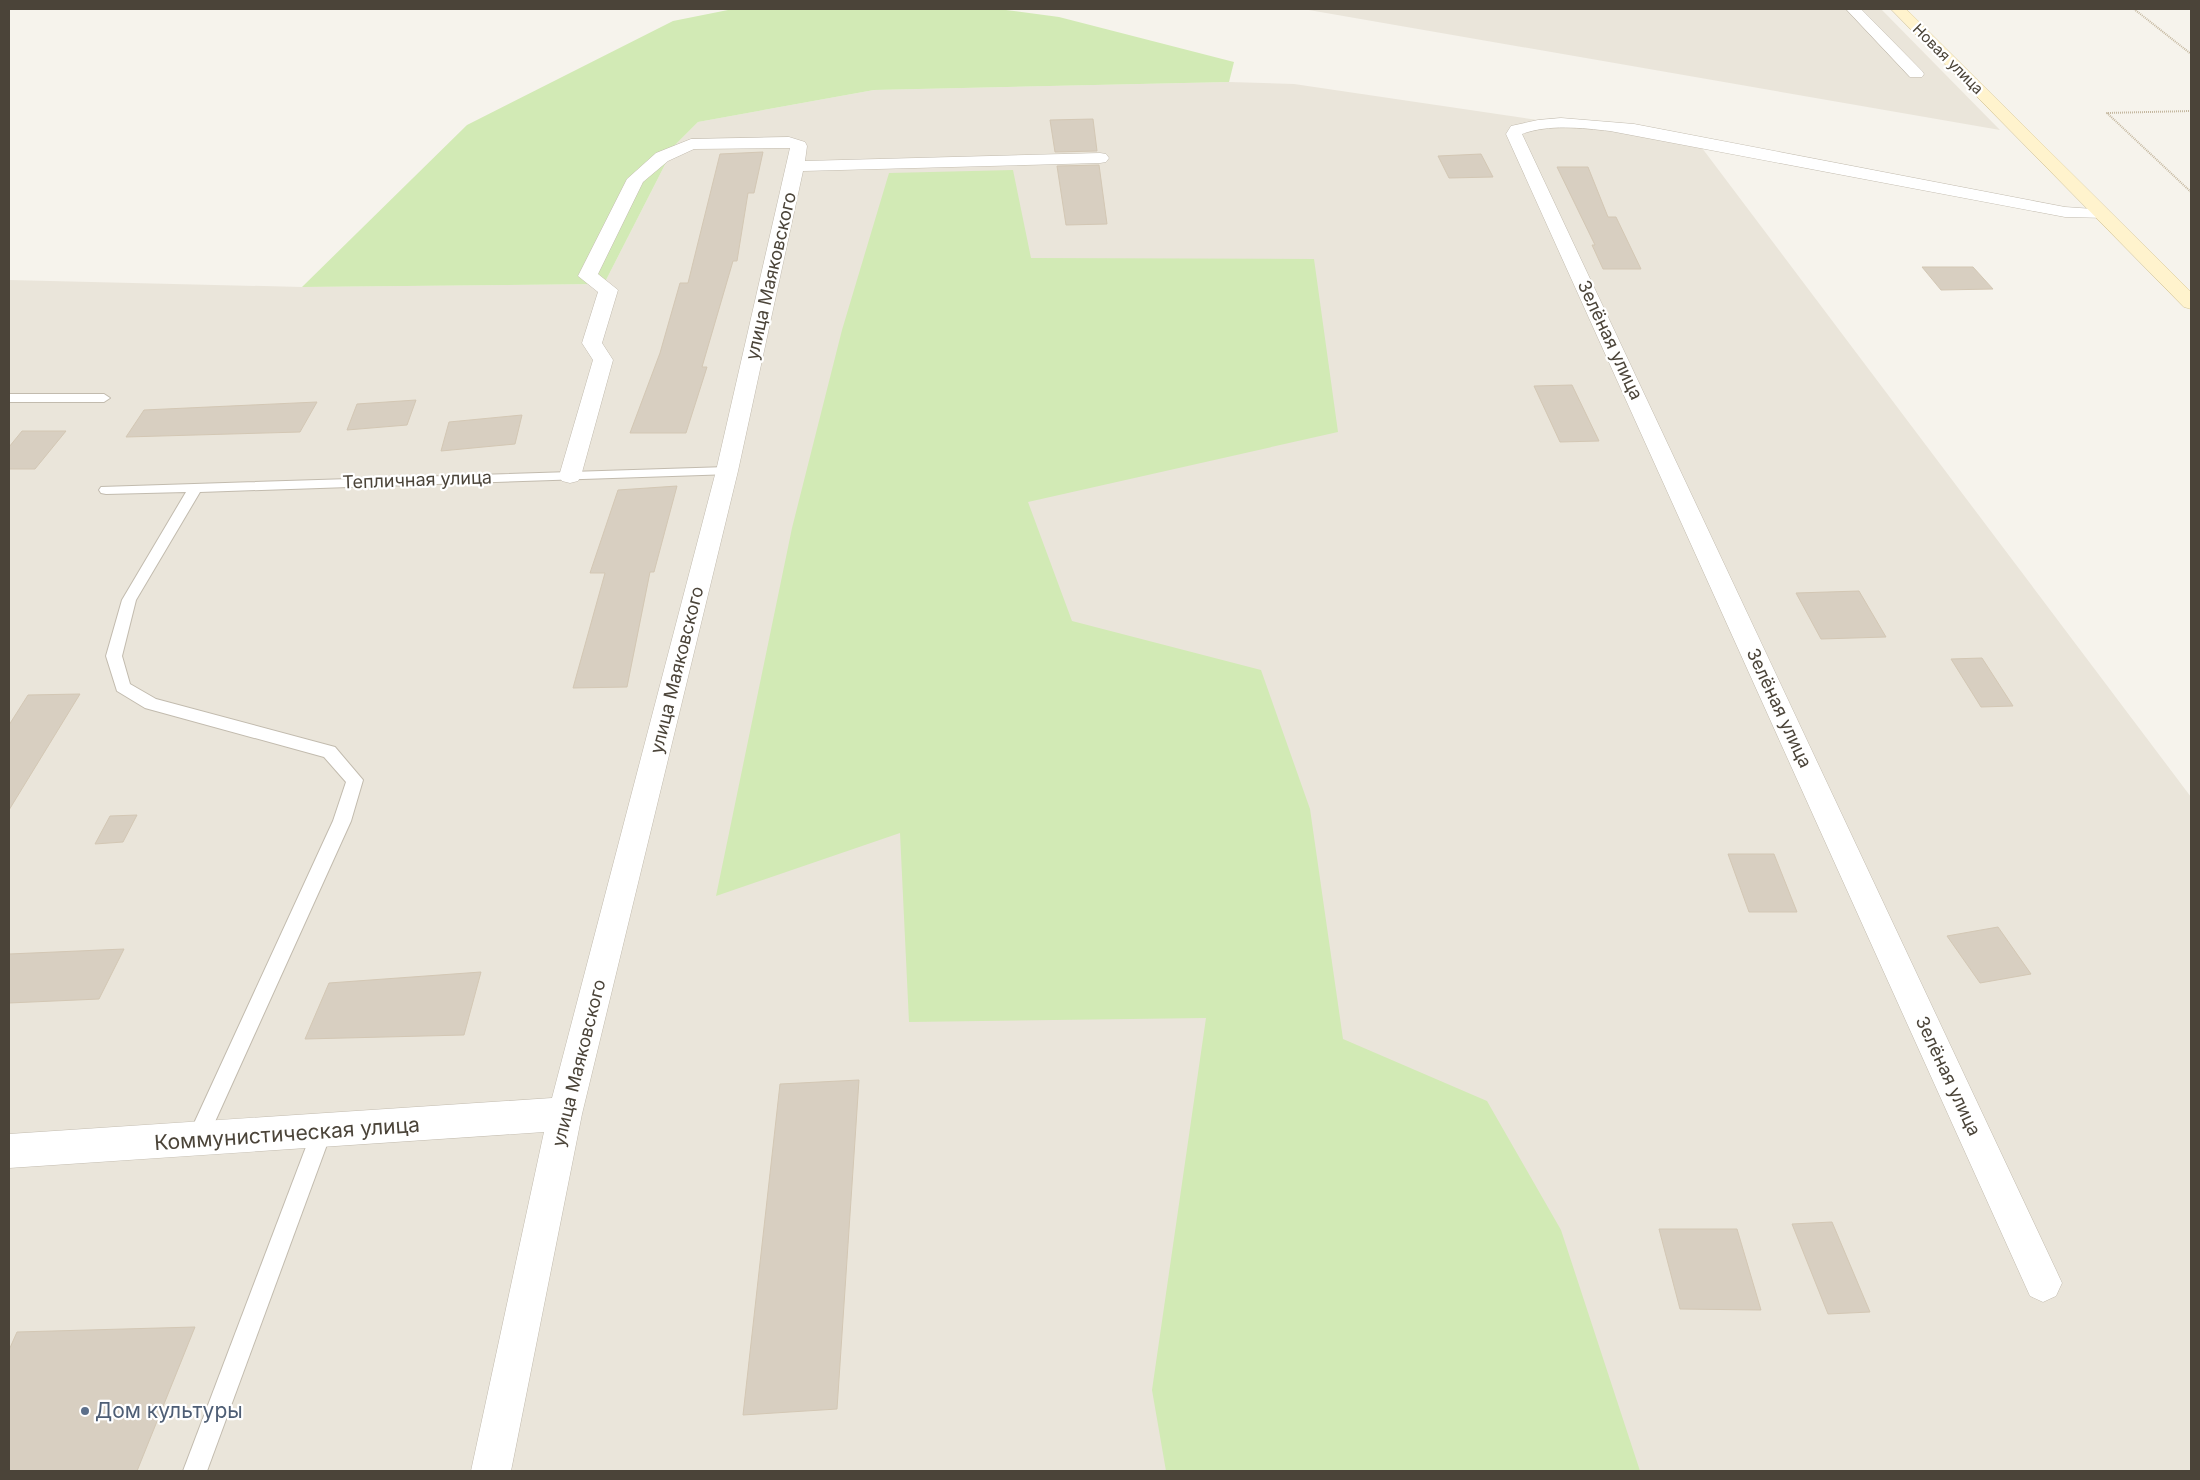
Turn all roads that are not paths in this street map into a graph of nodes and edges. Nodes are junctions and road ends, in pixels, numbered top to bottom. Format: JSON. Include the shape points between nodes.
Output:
{"nodes":[{"id":1,"x":1853,"y":9,"type":"edge"},
{"id":2,"x":1898,"y":9,"type":"edge"},
{"id":3,"x":1916,"y":74,"type":"dead end"},
{"id":4,"x":1100,"y":158,"type":"dead end"},
{"id":5,"x":795,"y":166,"type":"junction"},
{"id":6,"x":2102,"y":214,"type":"junction"},
{"id":7,"x":2191,"y":303,"type":"edge"},
{"id":8,"x":9,"y":398,"type":"edge"},
{"id":9,"x":104,"y":398,"type":"dead end"},
{"id":10,"x":727,"y":471,"type":"junction"},
{"id":11,"x":570,"y":476,"type":"junction"},
{"id":12,"x":196,"y":487,"type":"junction"},
{"id":13,"x":106,"y":490,"type":"dead end"},
{"id":14,"x":566,"y":1114,"type":"junction"},
{"id":15,"x":322,"y":1131,"type":"junction"},
{"id":16,"x":197,"y":1139,"type":"junction"},
{"id":17,"x":9,"y":1152,"type":"edge"},
{"id":18,"x":2043,"y":1283,"type":"dead end"},
{"id":19,"x":195,"y":1471,"type":"edge"},
{"id":20,"x":491,"y":1471,"type":"edge"}],
"edges":[{"from":1,"to":3,"type":"street"},
{"from":2,"to":6,"type":"street","name":"Новая улица"},
{"from":4,"to":5,"type":"street"},
{"from":5,"to":10,"type":"street","name":"улица Маяковского"},
{"from":5,"to":11,"type":"street","name":"улица Маяковского","via":[[798,146],[789,142],[691,144],[662,157],[636,179],[588,276],[608,290],[592,343],[603,360]]},
{"from":6,"to":7,"type":"street","name":"Новая улица"},
{"from":6,"to":18,"type":"street","name":"Зелёная улица","via":[[2065,212],[1603,126],[1544,122],[1517,130],[1514,134]]},
{"from":8,"to":9,"type":"lane"},
{"from":10,"to":11,"type":"lane","name":"Тепличная улица"},
{"from":10,"to":14,"type":"street","name":"улица Маяковского"},
{"from":11,"to":12,"type":"lane","name":"Тепличная улица"},
{"from":12,"to":13,"type":"lane","name":"Тепличная улица"},
{"from":12,"to":16,"type":"lane","via":[[129,600],[114,656],[123,687],[151,704],[329,752],[355,780],[342,821]]},
{"from":14,"to":15,"type":"street","name":"Коммунистическая улица"},
{"from":14,"to":20,"type":"street","name":"улица Маяковского"},
{"from":15,"to":16,"type":"street","name":"Коммунистическая улица"},
{"from":15,"to":19,"type":"lane"},
{"from":16,"to":17,"type":"street","name":"Коммунистическая улица"}]}
